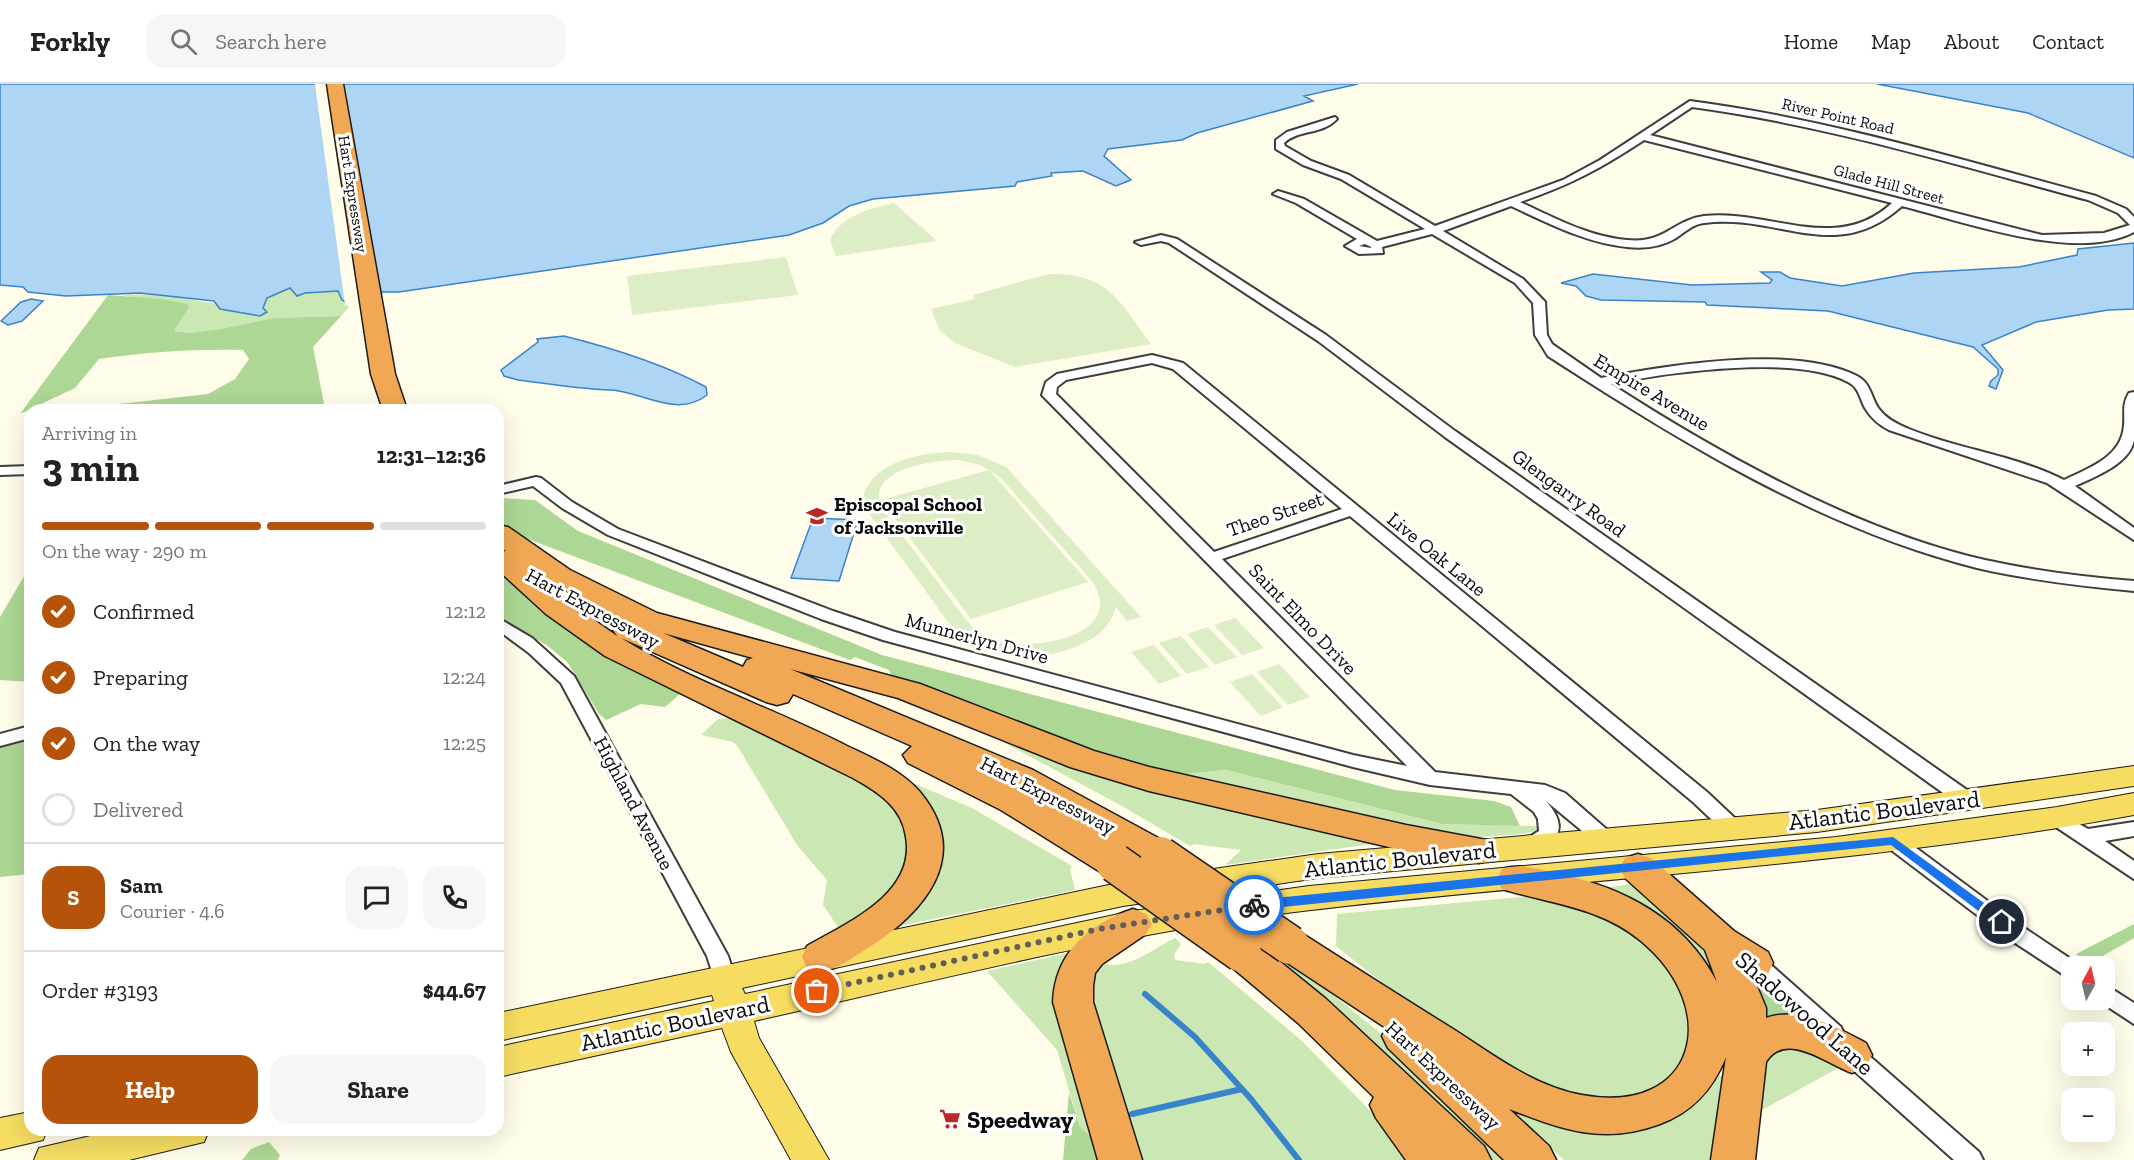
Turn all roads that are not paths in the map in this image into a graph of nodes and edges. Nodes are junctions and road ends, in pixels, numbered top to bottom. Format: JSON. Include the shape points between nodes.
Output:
{"nodes":[{"id":1,"x":322,"y":84,"type":"edge"},
{"id":2,"x":335,"y":84,"type":"edge"},
{"id":3,"x":1332,"y":119,"type":"dead end"},
{"id":4,"x":1641,"y":136,"type":"junction"},
{"id":5,"x":1278,"y":194,"type":"dead end"},
{"id":6,"x":1513,"y":203,"type":"junction"},
{"id":7,"x":1898,"y":203,"type":"junction"},
{"id":8,"x":2133,"y":226,"type":"edge"},
{"id":9,"x":1431,"y":231,"type":"junction"},
{"id":10,"x":1141,"y":242,"type":"dead end"},
{"id":11,"x":1096,"y":369,"type":"joint"},
{"id":12,"x":1598,"y":383,"type":"junction"},
{"id":13,"x":2134,"y":396,"type":"edge"},
{"id":14,"x":373,"y":404,"type":"edge"},
{"id":15,"x":393,"y":404,"type":"edge"},
{"id":16,"x":24,"y":470,"type":"edge"},
{"id":17,"x":0,"y":471,"type":"edge"},
{"id":18,"x":2064,"y":486,"type":"junction"},
{"id":19,"x":504,"y":489,"type":"edge"},
{"id":20,"x":1351,"y":511,"type":"junction"},
{"id":21,"x":2134,"y":535,"type":"edge"},
{"id":22,"x":504,"y":551,"type":"edge"},
{"id":23,"x":504,"y":552,"type":"edge"},
{"id":24,"x":504,"y":553,"type":"edge"},
{"id":25,"x":1213,"y":557,"type":"junction"},
{"id":26,"x":2134,"y":586,"type":"edge"},
{"id":27,"x":638,"y":617,"type":"junction"},
{"id":28,"x":504,"y":626,"type":"edge"},
{"id":29,"x":24,"y":734,"type":"edge"},
{"id":30,"x":0,"y":740,"type":"edge"},
{"id":31,"x":2134,"y":776,"type":"edge"},
{"id":32,"x":1430,"y":778,"type":"junction"},
{"id":33,"x":1515,"y":786,"type":"junction"},
{"id":34,"x":1967,"y":800,"type":"junction"},
{"id":35,"x":2134,"y":804,"type":"edge"},
{"id":36,"x":2057,"y":818,"type":"junction"},
{"id":37,"x":1734,"y":828,"type":"junction"},
{"id":38,"x":2134,"y":830,"type":"edge"},
{"id":39,"x":2084,"y":837,"type":"junction"},
{"id":40,"x":1606,"y":840,"type":"junction"},
{"id":41,"x":1893,"y":841,"type":"junction"},
{"id":42,"x":1479,"y":850,"type":"junction"},
{"id":43,"x":1522,"y":862,"type":"junction"},
{"id":44,"x":1638,"y":868,"type":"junction"},
{"id":45,"x":2134,"y":871,"type":"edge"},
{"id":46,"x":1133,"y":924,"type":"junction"},
{"id":47,"x":1721,"y":942,"type":"junction"},
{"id":48,"x":1290,"y":945,"type":"junction"},
{"id":49,"x":821,"y":957,"type":"junction"},
{"id":50,"x":2061,"y":962,"type":"edge"},
{"id":51,"x":1754,"y":963,"type":"joint"},
{"id":52,"x":728,"y":994,"type":"junction"},
{"id":53,"x":2115,"y":1001,"type":"edge"},
{"id":54,"x":1312,"y":1011,"type":"junction"},
{"id":55,"x":2134,"y":1016,"type":"edge"},
{"id":56,"x":504,"y":1026,"type":"edge"},
{"id":57,"x":1852,"y":1055,"type":"junction"},
{"id":58,"x":1746,"y":1059,"type":"junction"},
{"id":59,"x":504,"y":1060,"type":"edge"},
{"id":60,"x":24,"y":1129,"type":"edge"},
{"id":61,"x":0,"y":1134,"type":"edge"},
{"id":62,"x":162,"y":1136,"type":"edge"},
{"id":63,"x":52,"y":1160,"type":"edge"},
{"id":64,"x":811,"y":1160,"type":"edge"},
{"id":65,"x":1120,"y":1160,"type":"edge"},
{"id":66,"x":1432,"y":1160,"type":"edge"},
{"id":67,"x":1469,"y":1160,"type":"edge"},
{"id":68,"x":1534,"y":1160,"type":"edge"},
{"id":69,"x":1733,"y":1160,"type":"edge"},
{"id":70,"x":1971,"y":1160,"type":"edge"}],
"edges":[{"from":1,"to":14,"type":"highway","name":"Hart Expressway","via":[[362,360]]},
{"from":2,"to":15,"type":"highway","name":"Hart Expressway","via":[[383,374]]},
{"from":3,"to":9,"type":"street","name":"Empire Avenue","via":[[1325,127],[1286,136],[1279,142],[1280,147],[1307,163],[1345,177]]},
{"from":4,"to":6,"type":"street","name":"River Point Road","via":[[1576,177]]},
{"from":4,"to":7,"type":"street","name":"Glade Hill Street"},
{"from":4,"to":8,"type":"street","name":"River Point Road","via":[[1685,106],[1735,110],[1878,141],[2092,198],[2122,211]]},
{"from":5,"to":9,"type":"street","name":"River Point Road","via":[[1300,201],[1370,242]]},
{"from":6,"to":7,"type":"street","via":[[1602,240],[1639,245],[1664,240],[1692,223],[1715,218],[1748,219],[1815,231],[1858,229],[1878,221]]},
{"from":6,"to":9,"type":"street","name":"River Point Road"},
{"from":7,"to":8,"type":"street","name":"Glade Hill Street","via":[[2053,239],[2083,238]]},
{"from":9,"to":12,"type":"street","name":"Empire Avenue","via":[[1528,288],[1539,302],[1539,332],[1546,346]]},
{"from":10,"to":34,"type":"street","name":"Glengarry Road","via":[[1161,238],[1173,241],[1322,338],[1516,481]]},
{"from":11,"to":20,"type":"street","name":"Live Oak Lane","via":[[1152,359],[1178,366]]},
{"from":11,"to":25,"type":"street","name":"Saint Elmo Drive","via":[[1062,377],[1051,385],[1049,395]]},
{"from":12,"to":18,"type":"street","via":[[1657,370],[1713,364],[1828,369],[1857,381],[1878,417],[1907,433],[2006,462]]},
{"from":12,"to":26,"type":"street","name":"Empire Avenue","via":[[1745,471],[1887,532],[1946,553],[2033,574]]},
{"from":13,"to":18,"type":"street","via":[[2127,444],[2116,457]]},
{"from":16,"to":17,"type":"street"},
{"from":18,"to":21,"type":"street"},
{"from":19,"to":32,"type":"street","name":"Munnerlyn Drive","via":[[536,481],[613,532],[889,636]]},
{"from":20,"to":25,"type":"street","name":"Theo Street"},
{"from":20,"to":37,"type":"street","name":"Live Oak Lane"},
{"from":22,"to":27,"type":"highway","name":"Hart Expressway"},
{"from":23,"to":54,"type":"highway","name":"Hart Expressway","bridge":true,"via":[[559,594],[627,630],[895,744],[1061,828],[1242,953]]},
{"from":24,"to":49,"type":"highway","via":[[555,607],[616,648],[854,764],[896,789],[911,804],[926,845],[912,888],[888,914]]},
{"from":25,"to":32,"type":"street","name":"Saint Elmo Drive"},
{"from":27,"to":42,"type":"highway","via":[[909,692],[1082,759],[1140,777],[1406,838]]},
{"from":27,"to":48,"type":"highway","name":"Hart Expressway","bridge":true,"via":[[981,760],[1058,798],[1160,856]]},
{"from":28,"to":52,"type":"street","name":"Highland Avenue","via":[[546,657],[568,680],[717,956]]},
{"from":29,"to":30,"type":"street"},
{"from":31,"to":34,"type":"main road","name":"Atlantic Boulevard"},
{"from":32,"to":33,"type":"street"},
{"from":33,"to":40,"type":"street","via":[[1558,798]]},
{"from":33,"to":43,"type":"street","via":[[1540,805],[1550,823],[1549,834]]},
{"from":34,"to":37,"type":"main road","name":"Atlantic Boulevard","via":[[1826,820]]},
{"from":35,"to":36,"type":"main road","name":"Atlantic Boulevard"},
{"from":36,"to":39,"type":"street"},
{"from":36,"to":41,"type":"main road","name":"Atlantic Boulevard"},
{"from":37,"to":40,"type":"main road","name":"Atlantic Boulevard"},
{"from":38,"to":39,"type":"street"},
{"from":39,"to":45,"type":"street"},
{"from":40,"to":43,"type":"main road","name":"Atlantic Boulevard"},
{"from":40,"to":44,"type":"main road"},
{"from":41,"to":44,"type":"main road","name":"Atlantic Boulevard"},
{"from":41,"to":50,"type":"street"},
{"from":42,"to":43,"type":"main road","name":"Atlantic Boulevard"},
{"from":42,"to":49,"type":"main road","name":"Atlantic Boulevard","via":[[1318,866],[1123,894]]},
{"from":43,"to":44,"type":"main road","name":"Atlantic Boulevard"},
{"from":43,"to":46,"type":"main road","name":"Atlantic Boulevard"},
{"from":43,"to":48,"type":"highway","via":[[1650,927],[1683,958],[1705,996],[1711,1041],[1705,1063],[1691,1083],[1671,1099],[1648,1110],[1592,1116],[1522,1095]]},
{"from":44,"to":47,"type":"highway","name":"Shadowood Lane"},
{"from":46,"to":52,"type":"main road","name":"Atlantic Boulevard"},
{"from":46,"to":65,"type":"highway","via":[[1086,956],[1072,981],[1073,1002]]},
{"from":47,"to":51,"type":"highway","name":"Shadowood Lane"},
{"from":47,"to":58,"type":"highway","via":[[1746,1008]]},
{"from":48,"to":68,"type":"highway","name":"Hart Expressway","via":[[1420,1052]]},
{"from":49,"to":52,"type":"main road","name":"Atlantic Boulevard"},
{"from":51,"to":57,"type":"street","name":"Shadowood Lane"},
{"from":52,"to":56,"type":"main road","name":"Atlantic Boulevard"},
{"from":52,"to":59,"type":"main road","name":"Atlantic Boulevard"},
{"from":52,"to":64,"type":"main road","via":[[742,1042]]},
{"from":53,"to":55,"type":"street"},
{"from":54,"to":66,"type":"highway","via":[[1365,1072]]},
{"from":54,"to":67,"type":"highway","name":"Hart Expressway"},
{"from":57,"to":58,"type":"highway","via":[[1809,1034],[1790,1031],[1758,1041]]},
{"from":57,"to":70,"type":"street","name":"Shadowood Lane"},
{"from":58,"to":69,"type":"highway"},
{"from":60,"to":61,"type":"main road"},
{"from":62,"to":63,"type":"main road"}]}
